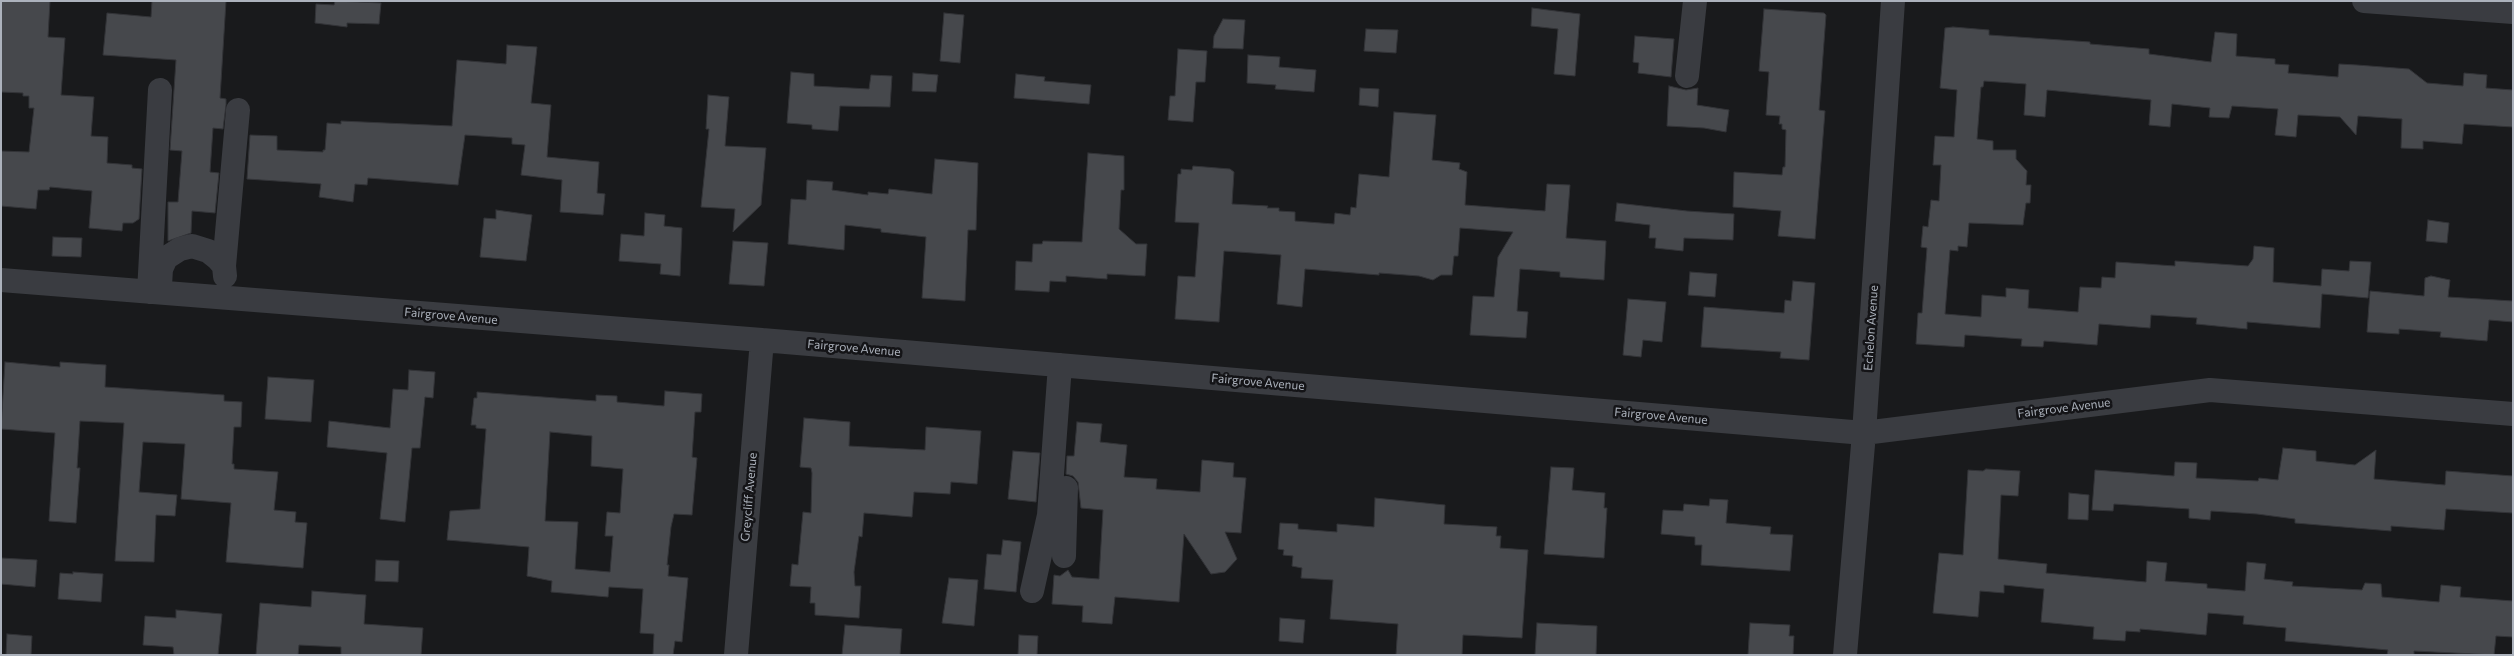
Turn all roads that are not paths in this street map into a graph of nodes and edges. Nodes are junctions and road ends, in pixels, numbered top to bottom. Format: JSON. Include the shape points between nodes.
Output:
{"nodes":[{"id":1,"x":1695,"y":1,"type":"edge"},
{"id":2,"x":1893,"y":1,"type":"edge"},
{"id":3,"x":2364,"y":1,"type":"edge"},
{"id":4,"x":2513,"y":12,"type":"edge"},
{"id":5,"x":1687,"y":76,"type":"dead end"},
{"id":6,"x":160,"y":90,"type":"dead end"},
{"id":7,"x":238,"y":110,"type":"dead end"},
{"id":8,"x":224,"y":266,"type":"junction"},
{"id":9,"x":1,"y":280,"type":"edge"},
{"id":10,"x":154,"y":292,"type":"junction"},
{"id":11,"x":224,"y":298,"type":"junction"},
{"id":12,"x":762,"y":340,"type":"junction"},
{"id":13,"x":1060,"y":365,"type":"junction"},
{"id":14,"x":2513,"y":414,"type":"edge"},
{"id":15,"x":1864,"y":433,"type":"junction"},
{"id":16,"x":1064,"y":556,"type":"dead end"},
{"id":17,"x":1032,"y":590,"type":"dead end"},
{"id":18,"x":736,"y":655,"type":"edge"},
{"id":19,"x":1845,"y":655,"type":"edge"}],
"edges":[{"from":1,"to":5,"type":"street"},
{"from":2,"to":15,"type":"street","name":"Echelon Avenue"},
{"from":3,"to":4,"type":"street"},
{"from":6,"to":10,"type":"street"},
{"from":7,"to":8,"type":"street"},
{"from":8,"to":10,"type":"street","via":[[208,251],[192,246],[180,249],[166,258]]},
{"from":8,"to":11,"type":"street"},
{"from":9,"to":10,"type":"street","name":"Fairgrove Avenue"},
{"from":10,"to":11,"type":"street","name":"Fairgrove Avenue"},
{"from":11,"to":12,"type":"street","name":"Fairgrove Avenue"},
{"from":12,"to":13,"type":"street","name":"Fairgrove Avenue"},
{"from":12,"to":18,"type":"street","name":"Greycliff Avenue"},
{"from":13,"to":15,"type":"street","name":"Fairgrove Avenue"},
{"from":13,"to":16,"type":"street","via":[[1070,397]]},
{"from":13,"to":17,"type":"street","via":[[1049,515]]},
{"from":14,"to":15,"type":"street","name":"Fairgrove Avenue","via":[[2210,390]]},
{"from":15,"to":19,"type":"street","name":"Echelon Avenue"}]}
